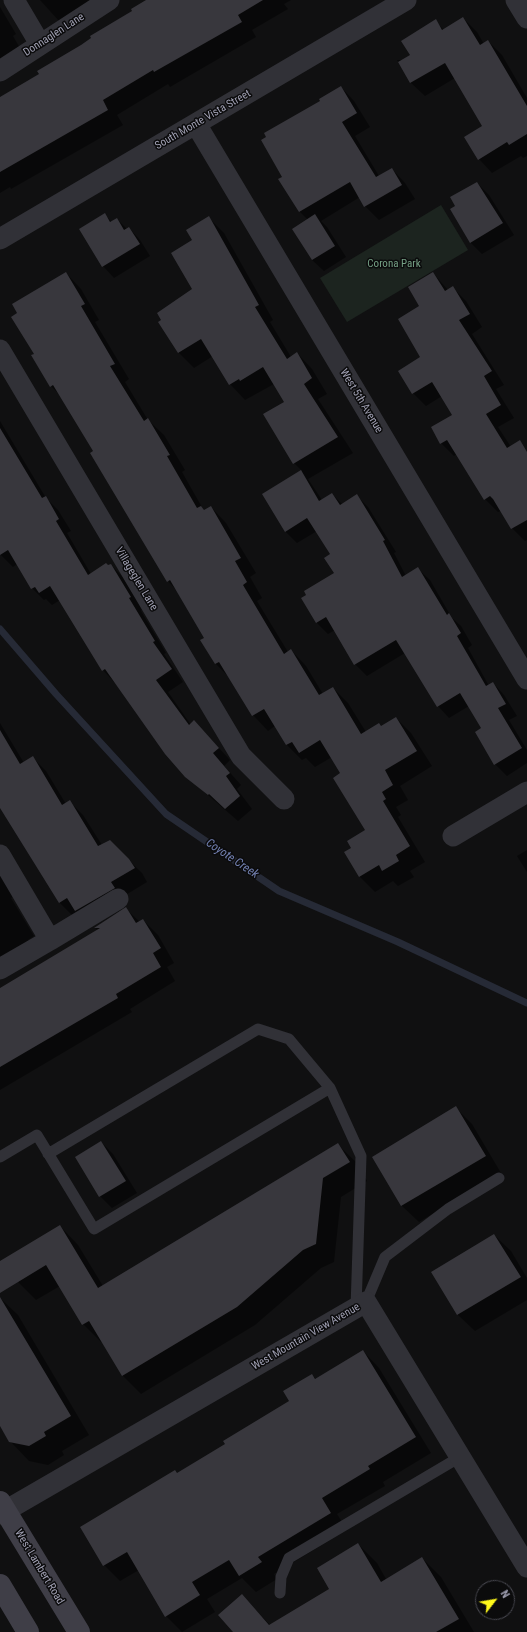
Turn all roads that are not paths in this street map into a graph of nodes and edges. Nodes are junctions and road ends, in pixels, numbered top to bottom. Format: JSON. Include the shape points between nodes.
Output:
{"nodes":[{"id":1,"x":14,"y":0,"type":"edge"},
{"id":2,"x":109,"y":0,"type":"edge"},
{"id":3,"x":406,"y":0,"type":"edge"},
{"id":4,"x":516,"y":0,"type":"edge"},
{"id":5,"x":527,"y":18,"type":"edge"},
{"id":6,"x":40,"y":44,"type":"junction"},
{"id":7,"x":0,"y":71,"type":"edge"},
{"id":8,"x":196,"y":124,"type":"junction"},
{"id":9,"x":0,"y":239,"type":"edge"},
{"id":10,"x":0,"y":350,"type":"edge"},
{"id":11,"x":527,"y":679,"type":"edge"},
{"id":12,"x":527,"y":792,"type":"edge"},
{"id":13,"x":284,"y":799,"type":"dead end"},
{"id":14,"x":453,"y":836,"type":"dead end"},
{"id":15,"x":0,"y":855,"type":"edge"},
{"id":16,"x":118,"y":899,"type":"dead end"},
{"id":17,"x":50,"y":940,"type":"junction"},
{"id":18,"x":0,"y":969,"type":"edge"},
{"id":19,"x":330,"y":1088,"type":"junction"},
{"id":20,"x":48,"y":1154,"type":"junction"},
{"id":21,"x":0,"y":1157,"type":"edge"},
{"id":22,"x":499,"y":1178,"type":"dead end"},
{"id":23,"x":361,"y":1305,"type":"junction"},
{"id":24,"x":460,"y":1457,"type":"junction"},
{"id":25,"x":2,"y":1509,"type":"edge"},
{"id":26,"x":527,"y":1567,"type":"edge"},
{"id":27,"x":0,"y":1585,"type":"edge"},
{"id":28,"x":280,"y":1594,"type":"dead end"},
{"id":29,"x":28,"y":1632,"type":"edge"},
{"id":30,"x":79,"y":1632,"type":"edge"}],
"edges":[{"from":1,"to":6,"type":"street"},
{"from":2,"to":6,"type":"street","name":"Donnaglen Lane"},
{"from":3,"to":8,"type":"street","name":"South Monte Vista Street"},
{"from":4,"to":5,"type":"street"},
{"from":6,"to":7,"type":"street","name":"Donnaglen Lane"},
{"from":8,"to":9,"type":"street","name":"South Monte Vista Street"},
{"from":8,"to":11,"type":"street","name":"West 5th Avenue"},
{"from":10,"to":13,"type":"street","name":"Villageglen Lane","via":[[241,756]]},
{"from":12,"to":14,"type":"street"},
{"from":15,"to":17,"type":"street"},
{"from":16,"to":17,"type":"street"},
{"from":17,"to":18,"type":"street"},
{"from":19,"to":20,"type":"lane","via":[[289,1039],[258,1028]]},
{"from":19,"to":20,"type":"lane","via":[[94,1229]]},
{"from":19,"to":23,"type":"lane","via":[[360,1156]]},
{"from":20,"to":21,"type":"lane","via":[[37,1135]]},
{"from":22,"to":23,"type":"lane","via":[[448,1209],[385,1257]]},
{"from":23,"to":24,"type":"street","name":"West Mountain View Avenue"},
{"from":23,"to":25,"type":"street","name":"West Mountain View Avenue"},
{"from":24,"to":26,"type":"street","name":"West Mountain View Avenue"},
{"from":24,"to":28,"type":"lane","via":[[289,1558],[281,1577]]},
{"from":25,"to":30,"type":"main road","name":"West Lambert Road"},
{"from":27,"to":29,"type":"main road"}]}
